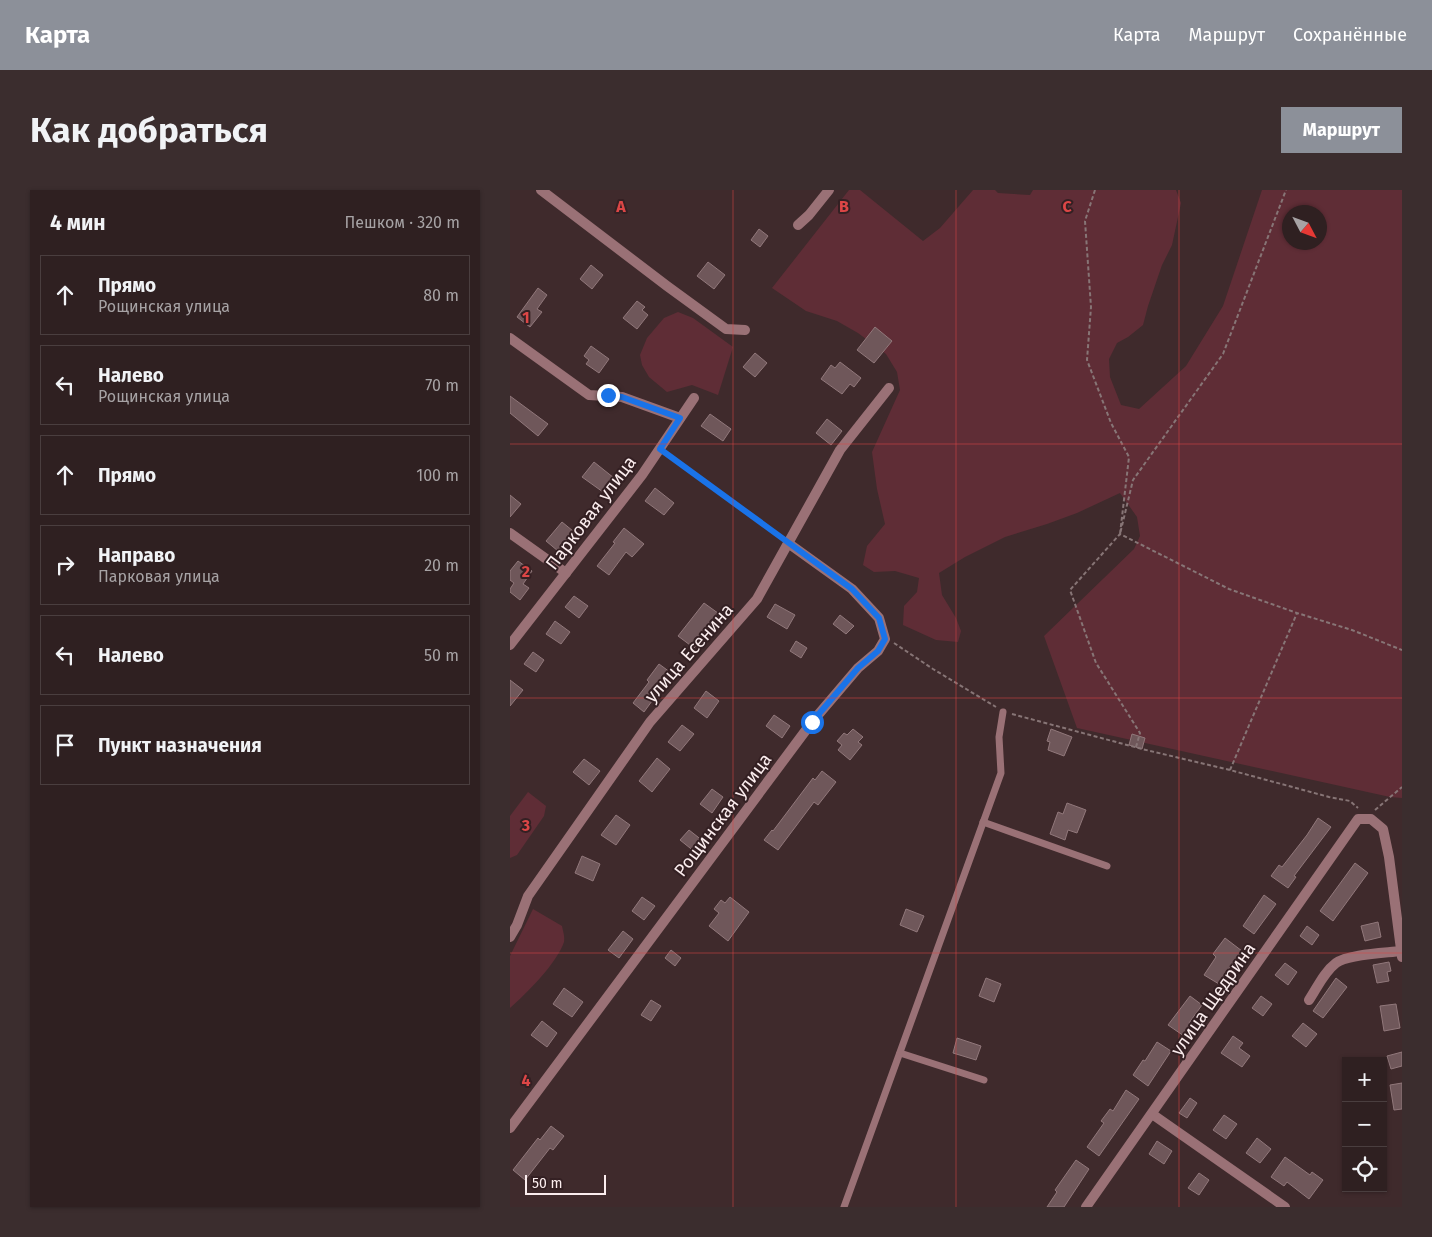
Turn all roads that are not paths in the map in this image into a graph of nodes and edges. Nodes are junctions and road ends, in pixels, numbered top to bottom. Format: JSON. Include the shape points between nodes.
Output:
{"nodes":[{"id":1,"x":541,"y":190,"type":"edge"},
{"id":2,"x":829,"y":190,"type":"edge"},
{"id":3,"x":798,"y":225,"type":"dead end"},
{"id":4,"x":746,"y":330,"type":"dead end"},
{"id":5,"x":510,"y":338,"type":"edge"},
{"id":6,"x":889,"y":388,"type":"dead end"},
{"id":7,"x":694,"y":398,"type":"dead end"},
{"id":8,"x":680,"y":418,"type":"junction"},
{"id":9,"x":510,"y":533,"type":"edge"},
{"id":10,"x":788,"y":544,"type":"junction"},
{"id":11,"x":566,"y":573,"type":"junction"},
{"id":12,"x":510,"y":645,"type":"edge"},
{"id":13,"x":1003,"y":712,"type":"road end"},
{"id":14,"x":984,"y":822,"type":"junction"},
{"id":15,"x":1107,"y":866,"type":"dead end"},
{"id":16,"x":510,"y":936,"type":"edge"},
{"id":17,"x":1401,"y":954,"type":"edge"},
{"id":18,"x":1308,"y":1000,"type":"dead end"},
{"id":19,"x":900,"y":1052,"type":"junction"},
{"id":20,"x":984,"y":1080,"type":"dead end"},
{"id":21,"x":1152,"y":1114,"type":"junction"},
{"id":22,"x":510,"y":1128,"type":"edge"},
{"id":23,"x":844,"y":1207,"type":"edge"},
{"id":24,"x":1086,"y":1207,"type":"edge"},
{"id":25,"x":1285,"y":1207,"type":"edge"}],
"edges":[{"from":1,"to":4,"type":"street","via":[[726,328]]},
{"from":2,"to":3,"type":"street"},
{"from":5,"to":8,"type":"street","via":[[589,394],[622,397]]},
{"from":6,"to":10,"type":"street","name":"улица Есенина","via":[[840,450]]},
{"from":7,"to":8,"type":"street","name":"Парковая улица"},
{"from":8,"to":11,"type":"street","name":"Парковая улица","via":[[642,475]]},
{"from":9,"to":11,"type":"street"},
{"from":10,"to":16,"type":"street","name":"улица Есенина","via":[[757,599],[650,722],[624,758],[528,896]]},
{"from":10,"to":22,"type":"street","name":"Рощинская улица","via":[[852,589],[879,618],[885,639],[878,651],[858,668],[812,722]]},
{"from":11,"to":12,"type":"street","name":"Парковая улица"},
{"from":13,"to":14,"type":"lane","via":[[999,737],[1001,773]]},
{"from":14,"to":15,"type":"lane"},
{"from":14,"to":19,"type":"lane"},
{"from":17,"to":18,"type":"street","via":[[1349,957],[1337,962]]},
{"from":17,"to":21,"type":"street","name":"улица Щедрина","via":[[1383,829],[1371,819],[1358,819]]},
{"from":19,"to":20,"type":"lane"},
{"from":19,"to":23,"type":"lane"},
{"from":21,"to":24,"type":"street","name":"улица Щедрина"},
{"from":21,"to":25,"type":"street"}]}
